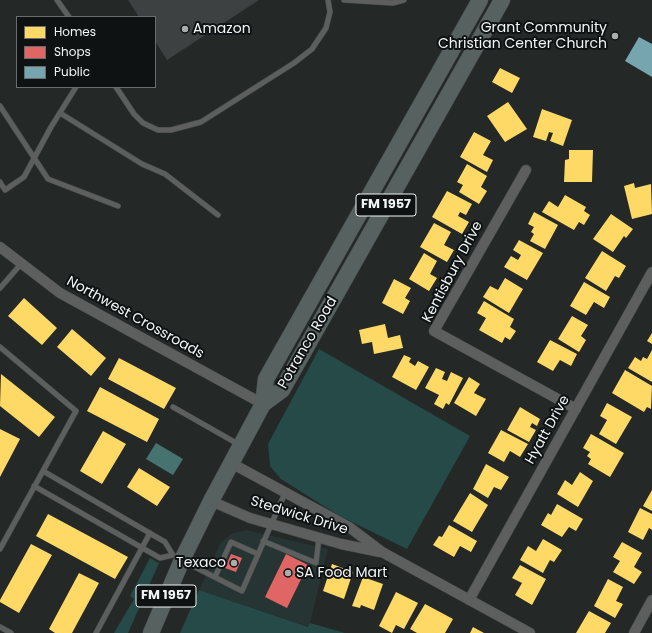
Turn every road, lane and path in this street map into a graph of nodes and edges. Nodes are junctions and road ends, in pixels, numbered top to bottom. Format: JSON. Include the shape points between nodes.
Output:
{"nodes":[{"id":1,"x":57,"y":0,"type":"edge"},
{"id":2,"x":328,"y":0,"type":"edge"},
{"id":3,"x":344,"y":0,"type":"edge"},
{"id":4,"x":404,"y":0,"type":"edge"},
{"id":5,"x":480,"y":0,"type":"edge"},
{"id":6,"x":502,"y":0,"type":"edge"},
{"id":7,"x":68,"y":16,"type":"edge"},
{"id":8,"x":75,"y":88,"type":"edge"},
{"id":9,"x":117,"y":88,"type":"edge"},
{"id":10,"x":0,"y":106,"type":"edge"},
{"id":11,"x":60,"y":113,"type":"junction"},
{"id":12,"x":34,"y":158,"type":"junction"},
{"id":13,"x":526,"y":170,"type":"dead end"},
{"id":14,"x":0,"y":182,"type":"edge"},
{"id":15,"x":118,"y":206,"type":"dead end"},
{"id":16,"x":218,"y":214,"type":"dead end"},
{"id":17,"x":0,"y":247,"type":"edge"},
{"id":18,"x":21,"y":264,"type":"junction"},
{"id":19,"x":652,"y":272,"type":"edge"},
{"id":20,"x":0,"y":288,"type":"edge"},
{"id":21,"x":0,"y":347,"type":"edge"},
{"id":22,"x":263,"y":404,"type":"junction"},
{"id":23,"x":173,"y":407,"type":"dead end"},
{"id":24,"x":576,"y":409,"type":"junction"},
{"id":25,"x":241,"y":445,"type":"junction"},
{"id":26,"x":231,"y":464,"type":"junction"},
{"id":27,"x":43,"y":472,"type":"junction"},
{"id":28,"x":34,"y":486,"type":"junction"},
{"id":29,"x":285,"y":493,"type":"junction"},
{"id":30,"x":211,"y":501,"type":"junction"},
{"id":31,"x":271,"y":524,"type":"junction"},
{"id":32,"x":150,"y":533,"type":"junction"},
{"id":33,"x":320,"y":538,"type":"junction"},
{"id":34,"x":263,"y":541,"type":"junction"},
{"id":35,"x":0,"y":549,"type":"edge"},
{"id":36,"x":142,"y":549,"type":"junction"},
{"id":37,"x":382,"y":552,"type":"junction"},
{"id":38,"x":258,"y":554,"type":"junction"},
{"id":39,"x":178,"y":558,"type":"junction"},
{"id":40,"x":215,"y":578,"type":"junction"},
{"id":41,"x":469,"y":600,"type":"junction"},
{"id":42,"x":652,"y":600,"type":"edge"},
{"id":43,"x":0,"y":627,"type":"edge"},
{"id":44,"x":11,"y":633,"type":"edge"},
{"id":45,"x":96,"y":633,"type":"edge"},
{"id":46,"x":151,"y":633,"type":"edge"},
{"id":47,"x":530,"y":633,"type":"edge"},
{"id":48,"x":634,"y":633,"type":"edge"}],
"edges":[{"from":1,"to":7,"type":"lane"},
{"from":2,"to":9,"type":"lane","via":[[330,12],[326,28],[312,49],[201,122],[171,130],[158,130],[142,123]]},
{"from":3,"to":4,"type":"lane","via":[[388,3]]},
{"from":5,"to":22,"type":"main road","name":"Potranco Road","number":"FM 1957","via":[[266,379]]},
{"from":6,"to":22,"type":"main road","name":"Potranco Road","number":"FM 1957","via":[[282,390]]},
{"from":8,"to":11,"type":"lane"},
{"from":10,"to":12,"type":"lane"},
{"from":11,"to":12,"type":"lane"},
{"from":11,"to":16,"type":"lane","via":[[142,164],[165,174]]},
{"from":12,"to":14,"type":"lane","via":[[24,177],[5,190]]},
{"from":12,"to":15,"type":"lane","via":[[48,179]]},
{"from":13,"to":24,"type":"street","name":"Kentisbury Drive","via":[[434,331]]},
{"from":17,"to":18,"type":"street","name":"Northwest Crossroads"},
{"from":18,"to":20,"type":"lane"},
{"from":18,"to":22,"type":"street","name":"Northwest Crossroads","via":[[87,309]]},
{"from":19,"to":24,"type":"street","name":"Hyatt Drive"},
{"from":21,"to":27,"type":"lane","via":[[76,411]]},
{"from":22,"to":25,"type":"main road","number":"FM 1957"},
{"from":23,"to":25,"type":"lane"},
{"from":24,"to":41,"type":"street","name":"Hyatt Drive"},
{"from":25,"to":26,"type":"main road","number":"FM 1957"},
{"from":26,"to":29,"type":"street","name":"Stedwick Drive"},
{"from":26,"to":30,"type":"main road","number":"FM 1957"},
{"from":27,"to":28,"type":"lane"},
{"from":27,"to":32,"type":"lane"},
{"from":28,"to":35,"type":"lane"},
{"from":28,"to":36,"type":"lane"},
{"from":29,"to":31,"type":"lane"},
{"from":29,"to":37,"type":"street","name":"Stedwick Drive","via":[[349,527]]},
{"from":30,"to":31,"type":"street","name":"Stedwick Drive"},
{"from":30,"to":39,"type":"main road","number":"FM 1957"},
{"from":31,"to":33,"type":"street","name":"Stedwick Drive"},
{"from":31,"to":34,"type":"lane"},
{"from":32,"to":36,"type":"lane"},
{"from":32,"to":39,"type":"lane","via":[[165,542]]},
{"from":33,"to":34,"type":"lane","via":[[316,564]]},
{"from":33,"to":37,"type":"street","name":"Stedwick Drive"},
{"from":34,"to":38,"type":"lane"},
{"from":36,"to":39,"type":"lane","via":[[160,558]]},
{"from":36,"to":45,"type":"lane"},
{"from":37,"to":41,"type":"street","name":"Stedwick Drive"},
{"from":38,"to":40,"type":"lane","via":[[231,542]]},
{"from":38,"to":40,"type":"lane","via":[[242,591]]},
{"from":39,"to":40,"type":"lane"},
{"from":39,"to":46,"type":"main road","number":"FM 1957"},
{"from":41,"to":47,"type":"street","name":"Stedwick Drive"},
{"from":42,"to":48,"type":"street"},
{"from":43,"to":44,"type":"lane"}]}
